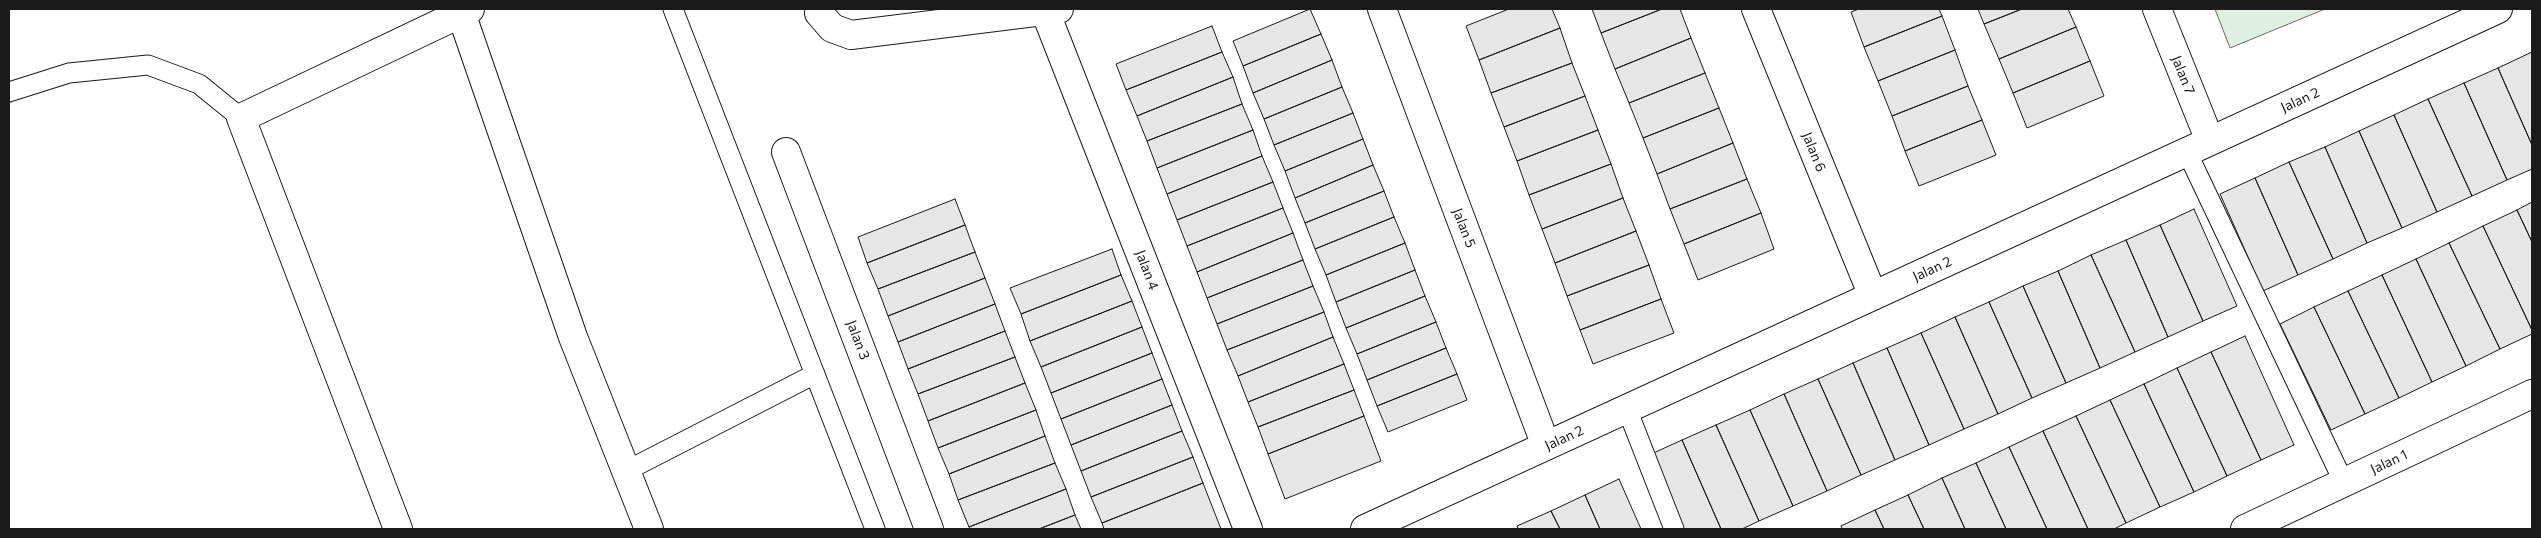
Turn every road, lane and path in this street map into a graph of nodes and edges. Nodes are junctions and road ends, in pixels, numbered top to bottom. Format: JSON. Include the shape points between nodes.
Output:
{"nodes":[{"id":1,"x":673,"y":9,"type":"edge"},
{"id":2,"x":1382,"y":9,"type":"edge"},
{"id":3,"x":1756,"y":9,"type":"edge"},
{"id":4,"x":2157,"y":9,"type":"edge"},
{"id":5,"x":2498,"y":9,"type":"edge"},
{"id":6,"x":1052,"y":10,"type":"edge"},
{"id":7,"x":466,"y":11,"type":"edge"},
{"id":8,"x":818,"y":11,"type":"edge"},
{"id":9,"x":9,"y":92,"type":"edge"},
{"id":10,"x":241,"y":118,"type":"junction"},
{"id":11,"x":2199,"y":146,"type":"junction"},
{"id":12,"x":786,"y":152,"type":"dead end"},
{"id":13,"x":1873,"y":296,"type":"junction"},
{"id":14,"x":815,"y":374,"type":"junction"},
{"id":15,"x":2532,"y":394,"type":"edge"},
{"id":16,"x":1627,"y":409,"type":"junction"},
{"id":17,"x":1546,"y":446,"type":"junction"},
{"id":18,"x":626,"y":471,"type":"junction"},
{"id":19,"x":2344,"y":483,"type":"junction"},
{"id":20,"x":398,"y":529,"type":"edge"},
{"id":21,"x":649,"y":529,"type":"edge"},
{"id":22,"x":876,"y":529,"type":"edge"},
{"id":23,"x":929,"y":529,"type":"edge"},
{"id":24,"x":1248,"y":529,"type":"edge"},
{"id":25,"x":1365,"y":529,"type":"edge"},
{"id":26,"x":1674,"y":529,"type":"edge"},
{"id":27,"x":2245,"y":529,"type":"edge"}],
"edges":[{"from":1,"to":14,"type":"lane"},
{"from":2,"to":17,"type":"street","name":"Jalan 5"},
{"from":3,"to":13,"type":"street","name":"Jalan 6"},
{"from":4,"to":11,"type":"street","name":"Jalan 7"},
{"from":5,"to":11,"type":"street","name":"Jalan 2"},
{"from":6,"to":8,"type":"street","via":[[851,35],[832,28]]},
{"from":6,"to":24,"type":"street","name":"Jalan 4"},
{"from":7,"to":10,"type":"street"},
{"from":7,"to":18,"type":"street","via":[[573,336]]},
{"from":9,"to":10,"type":"lane","via":[[69,73],[148,64],[199,84]]},
{"from":10,"to":20,"type":"street"},
{"from":11,"to":13,"type":"street","name":"Jalan 2"},
{"from":11,"to":19,"type":"lane"},
{"from":12,"to":23,"type":"street","name":"Jalan 3"},
{"from":13,"to":16,"type":"street","name":"Jalan 2"},
{"from":14,"to":18,"type":"lane"},
{"from":14,"to":22,"type":"lane"},
{"from":15,"to":19,"type":"street","name":"Jalan 1"},
{"from":16,"to":17,"type":"street","name":"Jalan 2"},
{"from":16,"to":26,"type":"lane"},
{"from":17,"to":25,"type":"street","name":"Jalan 2"},
{"from":18,"to":21,"type":"street"},
{"from":19,"to":27,"type":"street","name":"Jalan 1"}]}
